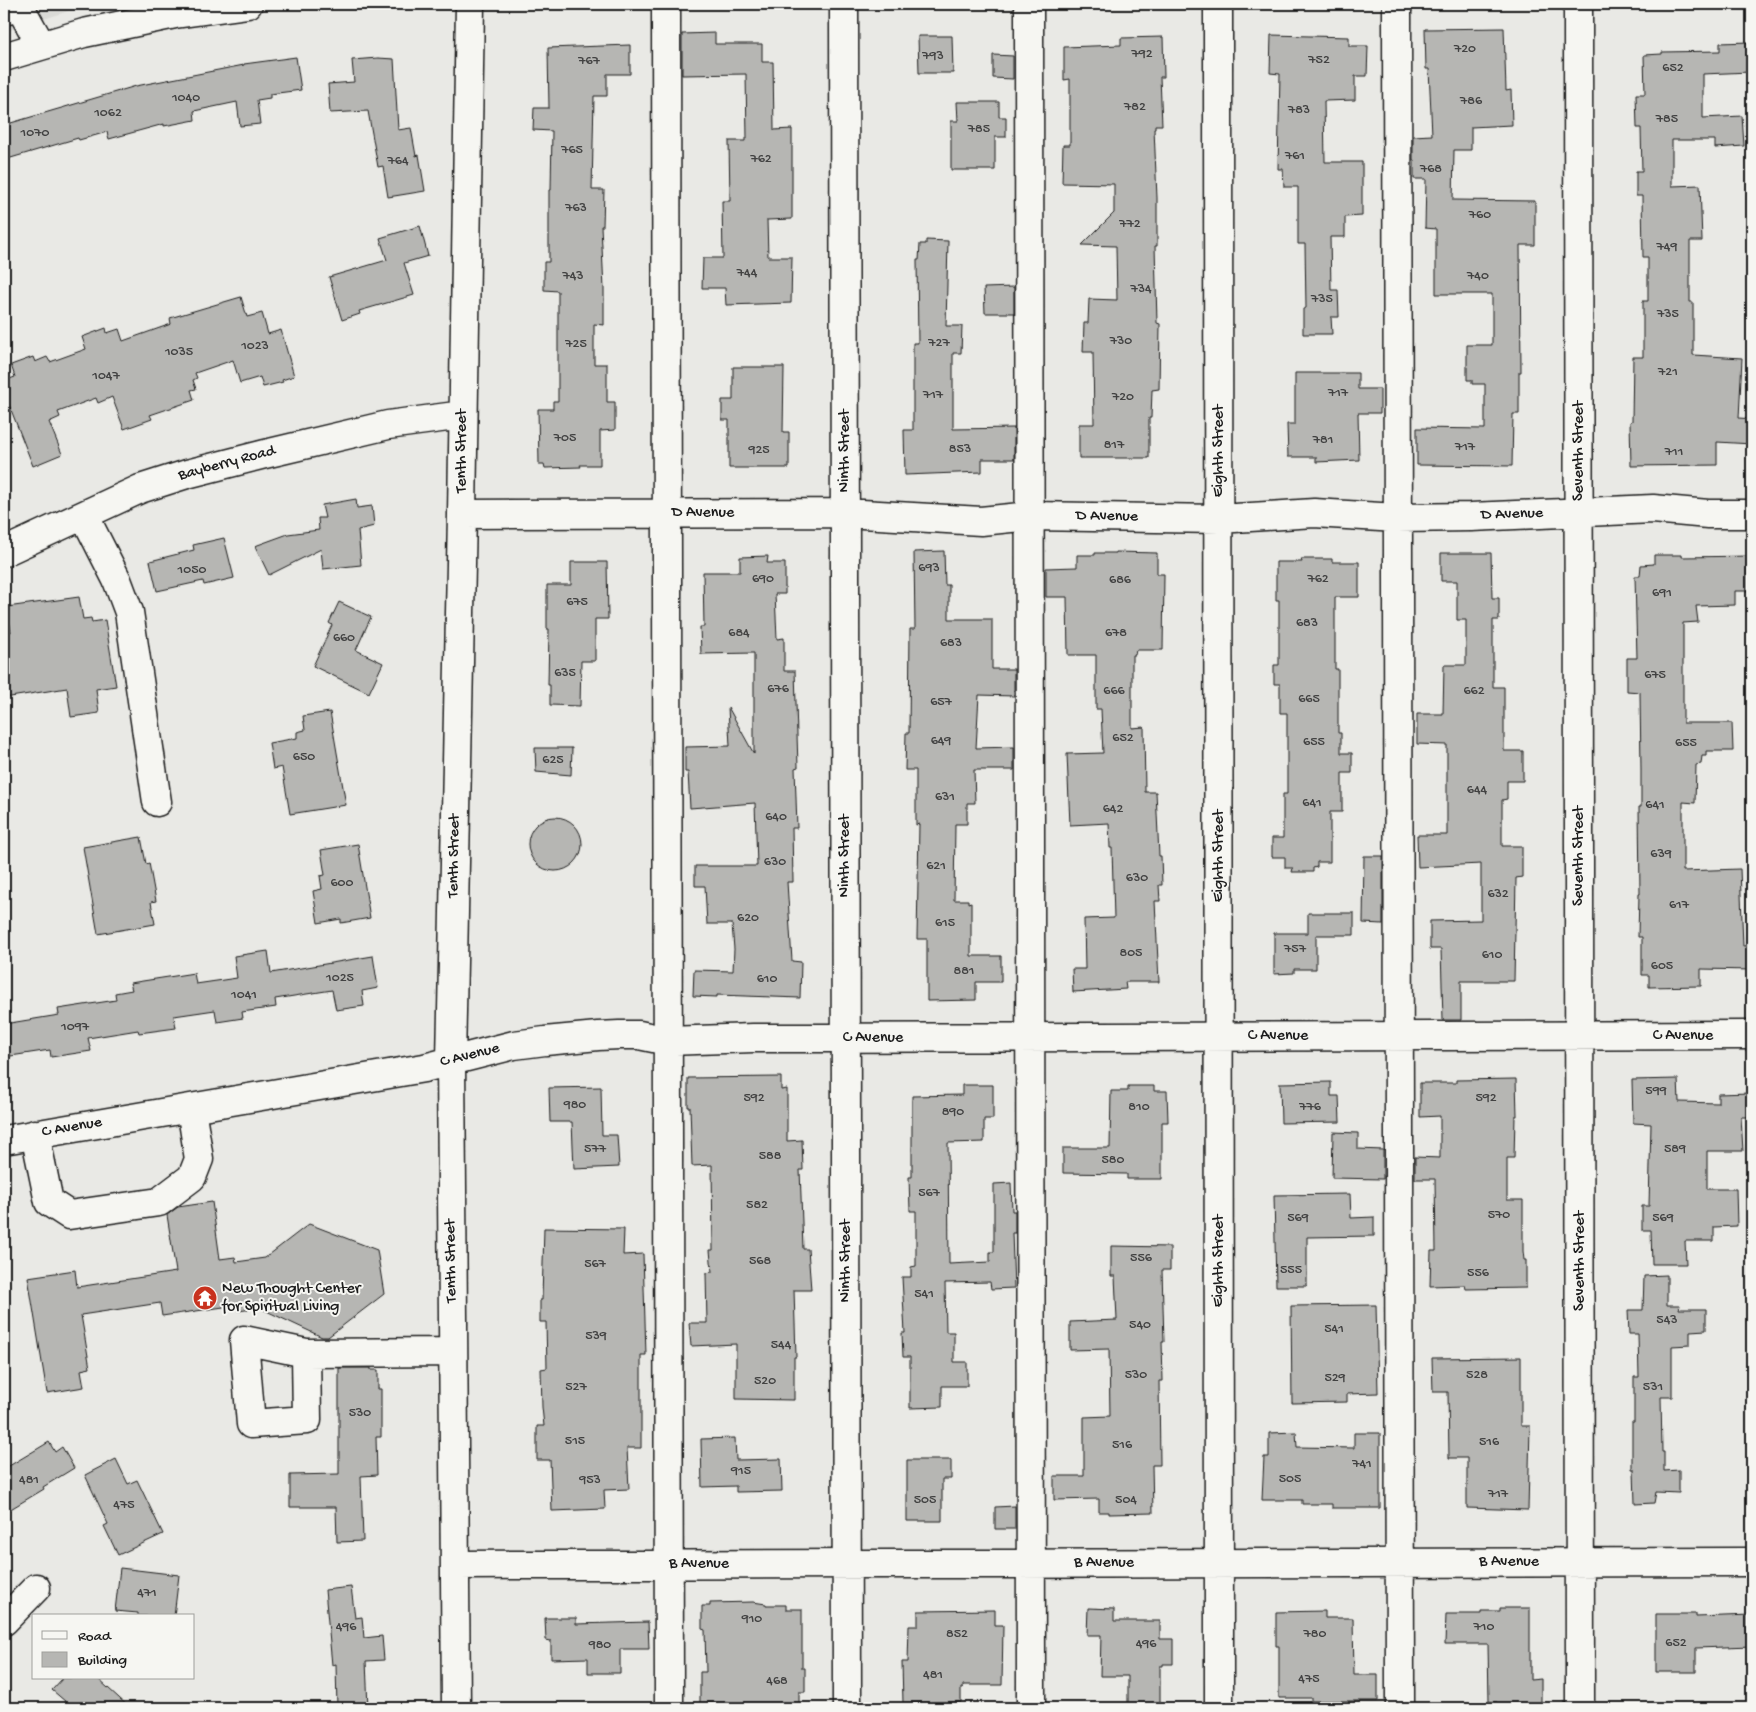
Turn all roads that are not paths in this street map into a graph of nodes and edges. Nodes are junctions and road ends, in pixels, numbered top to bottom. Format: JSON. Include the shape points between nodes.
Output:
{"nodes":[{"id":1,"x":248,"y":4,"type":"edge"},
{"id":2,"x":470,"y":4,"type":"edge"},
{"id":3,"x":666,"y":4,"type":"edge"},
{"id":4,"x":844,"y":4,"type":"edge"},
{"id":5,"x":1029,"y":4,"type":"edge"},
{"id":6,"x":1218,"y":4,"type":"edge"},
{"id":7,"x":1397,"y":4,"type":"edge"},
{"id":8,"x":1578,"y":4,"type":"edge"},
{"id":9,"x":4,"y":11,"type":"edge"},
{"id":10,"x":41,"y":46,"type":"junction"},
{"id":11,"x":4,"y":57,"type":"edge"},
{"id":12,"x":463,"y":416,"type":"junction"},
{"id":13,"x":1579,"y":512,"type":"junction"},
{"id":14,"x":845,"y":513,"type":"junction"},
{"id":15,"x":462,"y":514,"type":"junction"},
{"id":16,"x":667,"y":514,"type":"junction"},
{"id":17,"x":1752,"y":514,"type":"edge"},
{"id":18,"x":84,"y":515,"type":"junction"},
{"id":19,"x":1030,"y":516,"type":"junction"},
{"id":20,"x":1397,"y":518,"type":"junction"},
{"id":21,"x":1219,"y":519,"type":"junction"},
{"id":22,"x":4,"y":552,"type":"edge"},
{"id":23,"x":157,"y":802,"type":"dead end"},
{"id":24,"x":1752,"y":1035,"type":"edge"},
{"id":25,"x":1219,"y":1036,"type":"junction"},
{"id":26,"x":1399,"y":1036,"type":"junction"},
{"id":27,"x":1580,"y":1036,"type":"junction"},
{"id":28,"x":1030,"y":1037,"type":"junction"},
{"id":29,"x":846,"y":1038,"type":"junction"},
{"id":30,"x":668,"y":1041,"type":"junction"},
{"id":31,"x":451,"y":1061,"type":"junction"},
{"id":32,"x":191,"y":1108,"type":"junction"},
{"id":33,"x":35,"y":1134,"type":"junction"},
{"id":34,"x":4,"y":1140,"type":"edge"},
{"id":35,"x":453,"y":1352,"type":"junction"},
{"id":36,"x":306,"y":1353,"type":"junction"},
{"id":37,"x":1580,"y":1562,"type":"junction"},
{"id":38,"x":1752,"y":1562,"type":"edge"},
{"id":39,"x":1220,"y":1563,"type":"junction"},
{"id":40,"x":1400,"y":1563,"type":"junction"},
{"id":41,"x":668,"y":1564,"type":"junction"},
{"id":42,"x":846,"y":1564,"type":"junction"},
{"id":43,"x":1031,"y":1564,"type":"junction"},
{"id":44,"x":455,"y":1565,"type":"junction"},
{"id":45,"x":36,"y":1588,"type":"dead end"},
{"id":46,"x":4,"y":1622,"type":"edge"},
{"id":47,"x":456,"y":1708,"type":"edge"},
{"id":48,"x":668,"y":1708,"type":"edge"},
{"id":49,"x":846,"y":1708,"type":"edge"},
{"id":50,"x":1031,"y":1708,"type":"edge"},
{"id":51,"x":1219,"y":1708,"type":"edge"},
{"id":52,"x":1400,"y":1708,"type":"edge"},
{"id":53,"x":1580,"y":1708,"type":"edge"}],
"edges":[{"from":1,"to":10,"type":"street","via":[[175,14],[84,33]]},
{"from":2,"to":12,"type":"street","name":"Tenth Street"},
{"from":3,"to":16,"type":"street"},
{"from":4,"to":14,"type":"street","name":"Ninth Street"},
{"from":5,"to":19,"type":"street"},
{"from":6,"to":21,"type":"street","name":"Eighth Street"},
{"from":7,"to":20,"type":"street"},
{"from":8,"to":13,"type":"street","name":"Seventh Street"},
{"from":9,"to":10,"type":"street","via":[[20,7]]},
{"from":10,"to":11,"type":"street"},
{"from":12,"to":15,"type":"street","name":"Tenth Street"},
{"from":12,"to":18,"type":"street","name":"Bayberry Road","via":[[388,425],[187,474],[140,489]]},
{"from":13,"to":17,"type":"street","name":"D Avenue","via":[[1653,509]]},
{"from":13,"to":20,"type":"street","name":"D Avenue"},
{"from":13,"to":27,"type":"street","name":"Seventh Street"},
{"from":14,"to":16,"type":"street","name":"D Avenue"},
{"from":14,"to":19,"type":"street","name":"D Avenue","via":[[981,521]]},
{"from":14,"to":29,"type":"street","name":"Ninth Street"},
{"from":15,"to":16,"type":"street","name":"D Avenue"},
{"from":15,"to":31,"type":"street","name":"Tenth Street"},
{"from":16,"to":30,"type":"street"},
{"from":18,"to":22,"type":"street","name":"Bayberry Road"},
{"from":18,"to":23,"type":"street","via":[[117,580],[129,612]]},
{"from":19,"to":21,"type":"street","name":"D Avenue"},
{"from":19,"to":28,"type":"street"},
{"from":20,"to":21,"type":"street","name":"D Avenue","via":[[1314,513]]},
{"from":20,"to":26,"type":"street"},
{"from":21,"to":25,"type":"street","name":"Eighth Street"},
{"from":24,"to":27,"type":"street","name":"C Avenue"},
{"from":25,"to":26,"type":"street","name":"C Avenue"},
{"from":25,"to":28,"type":"street","name":"C Avenue"},
{"from":25,"to":39,"type":"street","name":"Eighth Street"},
{"from":26,"to":27,"type":"street","name":"C Avenue"},
{"from":26,"to":40,"type":"street"},
{"from":27,"to":37,"type":"street","name":"Seventh Street"},
{"from":28,"to":29,"type":"street","name":"C Avenue"},
{"from":28,"to":43,"type":"street"},
{"from":29,"to":30,"type":"street","name":"C Avenue"},
{"from":29,"to":42,"type":"street","name":"Ninth Street"},
{"from":30,"to":31,"type":"street","name":"C Avenue","via":[[639,1035],[569,1038],[514,1046]]},
{"from":30,"to":41,"type":"street"},
{"from":31,"to":32,"type":"street","name":"C Avenue"},
{"from":31,"to":35,"type":"street","name":"Tenth Street"},
{"from":32,"to":33,"type":"street","name":"C Avenue"},
{"from":32,"to":33,"type":"street","via":[[198,1159],[192,1177],[159,1202],[69,1215],[49,1202]]},
{"from":33,"to":34,"type":"street","name":"C Avenue"},
{"from":35,"to":36,"type":"street"},
{"from":35,"to":44,"type":"street","name":"Tenth Street"},
{"from":36,"to":36,"type":"street","via":[[244,1340],[251,1424],[307,1420]]},
{"from":37,"to":38,"type":"street","name":"B Avenue"},
{"from":37,"to":40,"type":"street","name":"B Avenue"},
{"from":37,"to":53,"type":"street","name":"Seventh Street"},
{"from":39,"to":40,"type":"street","name":"B Avenue"},
{"from":39,"to":43,"type":"street","name":"B Avenue"},
{"from":39,"to":51,"type":"street","name":"Eighth Street"},
{"from":40,"to":52,"type":"street"},
{"from":41,"to":42,"type":"street","name":"B Avenue"},
{"from":41,"to":44,"type":"street","name":"B Avenue"},
{"from":41,"to":48,"type":"street"},
{"from":42,"to":43,"type":"street","name":"B Avenue"},
{"from":42,"to":49,"type":"street","name":"Ninth Street"},
{"from":43,"to":50,"type":"street"},
{"from":44,"to":47,"type":"street","name":"Tenth Street"},
{"from":45,"to":46,"type":"street"}]}
